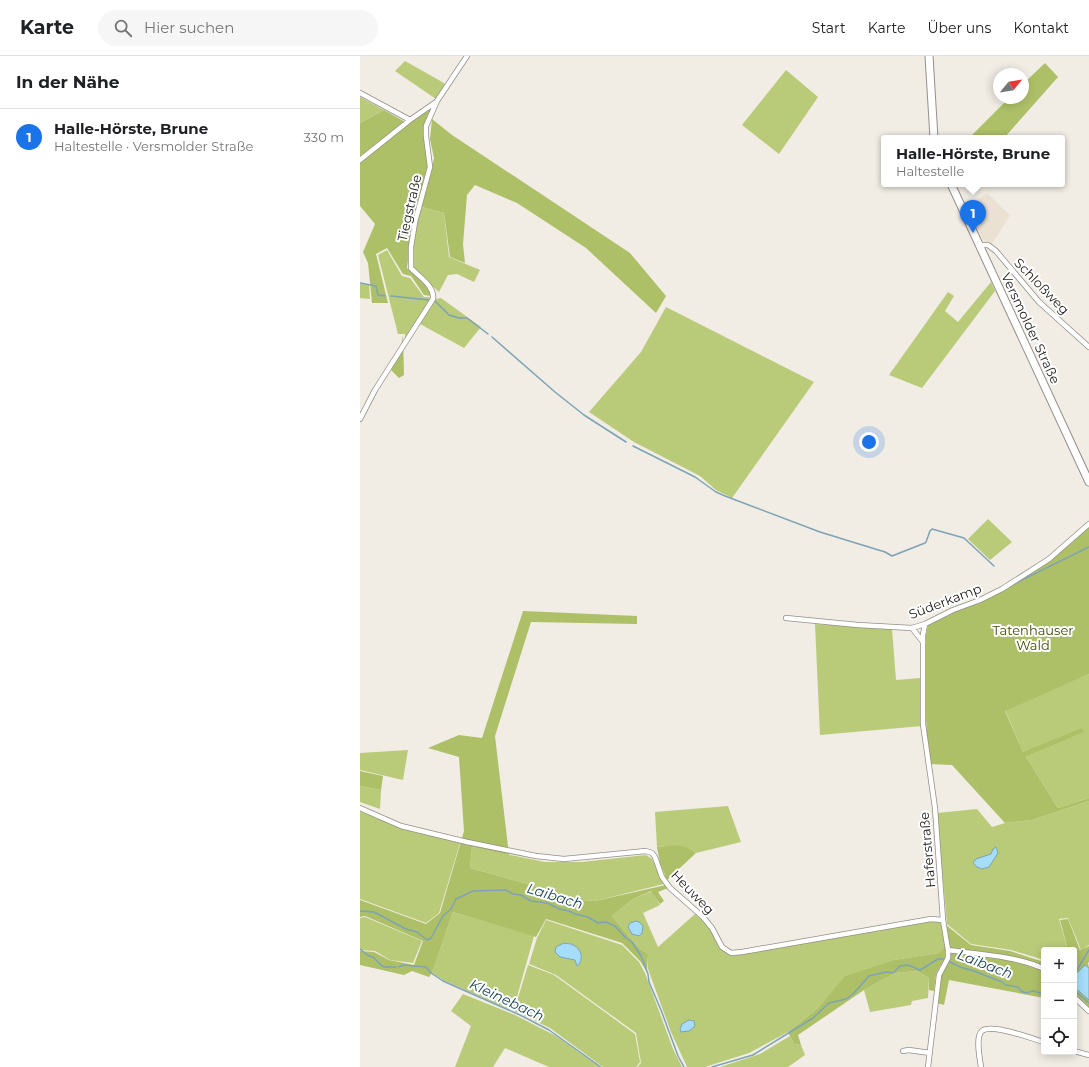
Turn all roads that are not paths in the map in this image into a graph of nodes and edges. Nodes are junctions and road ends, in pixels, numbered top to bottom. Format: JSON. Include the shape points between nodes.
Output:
{"nodes":[{"id":1,"x":467,"y":56,"type":"edge"},
{"id":2,"x":929,"y":56,"type":"edge"},
{"id":3,"x":360,"y":93,"type":"edge"},
{"id":4,"x":437,"y":101,"type":"junction"},
{"id":5,"x":410,"y":120,"type":"junction"},
{"id":6,"x":934,"y":135,"type":"edge"},
{"id":7,"x":360,"y":160,"type":"edge"},
{"id":8,"x":952,"y":187,"type":"edge"},
{"id":9,"x":979,"y":245,"type":"junction"},
{"id":10,"x":1089,"y":347,"type":"edge"},
{"id":11,"x":360,"y":419,"type":"edge"},
{"id":12,"x":1089,"y":482,"type":"edge"},
{"id":13,"x":1089,"y":524,"type":"edge"},
{"id":14,"x":786,"y":618,"type":"dead end"},
{"id":15,"x":925,"y":624,"type":"junction"},
{"id":16,"x":912,"y":628,"type":"junction"},
{"id":17,"x":923,"y":642,"type":"junction"},
{"id":18,"x":360,"y":808,"type":"edge"},
{"id":19,"x":944,"y":920,"type":"junction"},
{"id":20,"x":948,"y":950,"type":"junction"},
{"id":21,"x":1041,"y":968,"type":"edge"},
{"id":22,"x":1077,"y":1000,"type":"edge"},
{"id":23,"x":1089,"y":1011,"type":"edge"},
{"id":24,"x":1041,"y":1041,"type":"edge"},
{"id":25,"x":903,"y":1051,"type":"dead end"},
{"id":26,"x":1077,"y":1052,"type":"edge"},
{"id":27,"x":930,"y":1053,"type":"junction"},
{"id":28,"x":1089,"y":1055,"type":"edge"},
{"id":29,"x":928,"y":1067,"type":"edge"},
{"id":30,"x":981,"y":1067,"type":"edge"}],
"edges":[{"from":1,"to":4,"type":"street","name":"Tiegstraße"},
{"from":2,"to":6,"type":"main road"},
{"from":3,"to":5,"type":"street"},
{"from":4,"to":5,"type":"street"},
{"from":4,"to":11,"type":"street","name":"Tiegstraße","via":[[426,126],[430,167],[411,247],[411,268],[431,287],[433,299],[375,390]]},
{"from":5,"to":7,"type":"street"},
{"from":8,"to":9,"type":"main road","name":"Versmolder Straße"},
{"from":9,"to":10,"type":"street","name":"Schloßweg","via":[[988,245],[996,251],[1039,302]]},
{"from":9,"to":12,"type":"main road","name":"Versmolder Straße"},
{"from":13,"to":15,"type":"street","name":"Süderkamp","via":[[1049,559],[1002,589]]},
{"from":14,"to":16,"type":"street","name":"Süderkamp"},
{"from":15,"to":16,"type":"street","name":"Süderkamp"},
{"from":15,"to":17,"type":"street","name":"Haferstraße"},
{"from":16,"to":17,"type":"street"},
{"from":17,"to":19,"type":"street","name":"Haferstraße","via":[[923,724],[935,808]]},
{"from":18,"to":19,"type":"street","name":"Heuweg","via":[[401,826],[536,856],[564,859],[646,851],[652,853],[662,877],[670,888],[703,916],[722,947],[731,953],[931,919]]},
{"from":19,"to":20,"type":"street","name":"Haferstraße"},
{"from":20,"to":21,"type":"street","via":[[1005,958]]},
{"from":20,"to":27,"type":"street","name":"Haferstraße","via":[[947,960],[939,975]]},
{"from":22,"to":23,"type":"street"},
{"from":24,"to":30,"type":"street","via":[[994,1028],[984,1029],[978,1037]]},
{"from":25,"to":27,"type":"street"},
{"from":26,"to":28,"type":"street"},
{"from":27,"to":29,"type":"street","name":"Haferstraße"}]}
